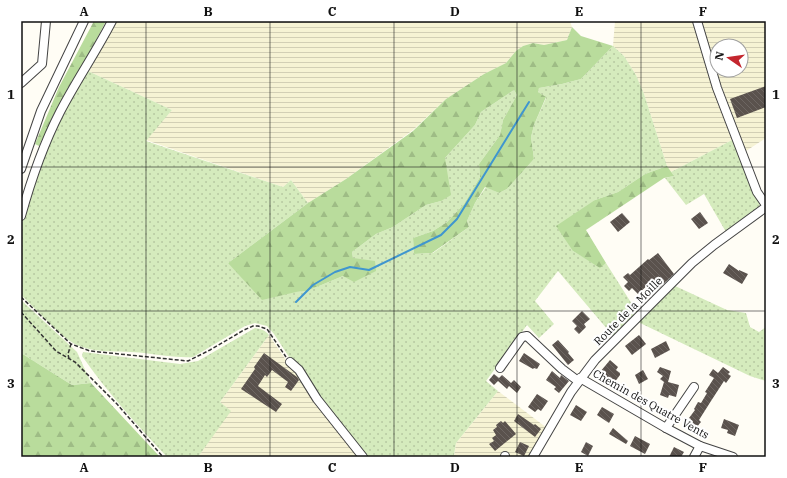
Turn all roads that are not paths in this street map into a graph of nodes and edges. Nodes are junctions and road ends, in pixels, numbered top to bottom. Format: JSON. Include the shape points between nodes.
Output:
{"nodes":[{"id":1,"x":46,"y":21,"type":"edge"},
{"id":2,"x":84,"y":21,"type":"edge"},
{"id":3,"x":87,"y":21,"type":"edge"},
{"id":4,"x":112,"y":21,"type":"edge"},
{"id":5,"x":697,"y":21,"type":"edge"},
{"id":6,"x":80,"y":30,"type":"junction"},
{"id":7,"x":21,"y":83,"type":"edge"},
{"id":8,"x":21,"y":169,"type":"edge"},
{"id":9,"x":766,"y":206,"type":"edge"},
{"id":10,"x":21,"y":216,"type":"edge"},
{"id":11,"x":290,"y":362,"type":"road end"},
{"id":12,"x":500,"y":368,"type":"dead end"},
{"id":13,"x":579,"y":379,"type":"junction"},
{"id":14,"x":694,"y":387,"type":"dead end"},
{"id":15,"x":666,"y":428,"type":"junction"},
{"id":16,"x":700,"y":446,"type":"junction"},
{"id":17,"x":363,"y":457,"type":"edge"},
{"id":18,"x":533,"y":457,"type":"edge"},
{"id":19,"x":694,"y":457,"type":"edge"},
{"id":20,"x":733,"y":457,"type":"edge"}],
"edges":[{"from":1,"to":7,"type":"street","via":[[42,64]]},
{"from":2,"to":6,"type":"street"},
{"from":3,"to":6,"type":"street"},
{"from":4,"to":10,"type":"street","via":[[60,112],[34,173]]},
{"from":5,"to":9,"type":"street","via":[[717,88],[757,192]]},
{"from":6,"to":8,"type":"street","via":[[41,111]]},
{"from":9,"to":13,"type":"street","name":"Route de la Moille","via":[[692,263]]},
{"from":11,"to":17,"type":"street","via":[[299,370],[317,400]]},
{"from":12,"to":13,"type":"street","name":"Chemin des Quatre Vents","via":[[522,337],[527,336],[562,369]]},
{"from":13,"to":15,"type":"street","name":"Chemin des Quatre Vents"},
{"from":13,"to":18,"type":"street","name":"Route de la Moille"},
{"from":14,"to":15,"type":"street"},
{"from":15,"to":16,"type":"street","name":"Chemin des Quatre Vents"},
{"from":16,"to":19,"type":"street"},
{"from":16,"to":20,"type":"street","name":"Chemin des Quatre Vents"}]}
